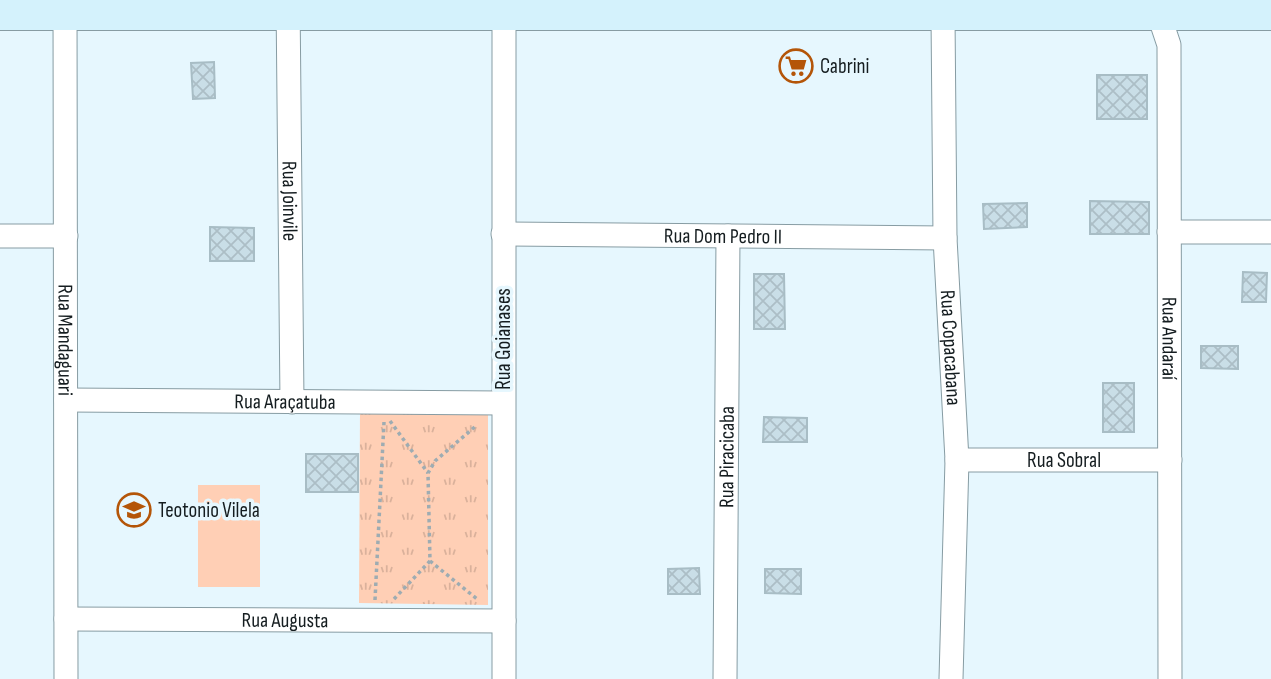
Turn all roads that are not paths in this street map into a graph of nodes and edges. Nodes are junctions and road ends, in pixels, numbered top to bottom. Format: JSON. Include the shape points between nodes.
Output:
{"nodes":[{"id":1,"x":65,"y":7,"type":"edge"},
{"id":2,"x":288,"y":7,"type":"edge"},
{"id":3,"x":501,"y":7,"type":"edge"},
{"id":4,"x":702,"y":7,"type":"edge"},
{"id":5,"x":1156,"y":7,"type":"edge"},
{"id":6,"x":940,"y":8,"type":"edge"},
{"id":7,"x":0,"y":14,"type":"edge"},
{"id":8,"x":1271,"y":14,"type":"edge"},
{"id":9,"x":1169,"y":232,"type":"junction"},
{"id":10,"x":1271,"y":232,"type":"edge"},
{"id":11,"x":503,"y":234,"type":"junction"},
{"id":12,"x":0,"y":236,"type":"edge"},
{"id":13,"x":65,"y":236,"type":"junction"},
{"id":14,"x":728,"y":236,"type":"junction"},
{"id":15,"x":945,"y":238,"type":"junction"},
{"id":16,"x":66,"y":400,"type":"junction"},
{"id":17,"x":292,"y":402,"type":"junction"},
{"id":18,"x":502,"y":403,"type":"junction"},
{"id":19,"x":957,"y":460,"type":"junction"},
{"id":20,"x":1170,"y":460,"type":"junction"},
{"id":21,"x":66,"y":619,"type":"junction"},
{"id":22,"x":504,"y":621,"type":"junction"},
{"id":23,"x":66,"y":679,"type":"edge"},
{"id":24,"x":505,"y":679,"type":"edge"},
{"id":25,"x":725,"y":679,"type":"edge"},
{"id":26,"x":951,"y":679,"type":"edge"},
{"id":27,"x":1170,"y":679,"type":"edge"}],
"edges":[{"from":1,"to":2,"type":"street"},
{"from":1,"to":7,"type":"street"},
{"from":1,"to":13,"type":"street","name":"Rua Mandaguari"},
{"from":2,"to":3,"type":"street"},
{"from":2,"to":17,"type":"street","name":"Rua Joinvile"},
{"from":3,"to":4,"type":"street"},
{"from":3,"to":11,"type":"street","name":"Rua Goianases"},
{"from":4,"to":6,"type":"street"},
{"from":5,"to":6,"type":"street"},
{"from":5,"to":8,"type":"street"},
{"from":5,"to":9,"type":"street","name":"Rua Andaraí","via":[[1169,45]]},
{"from":6,"to":15,"type":"street","name":"Rua Copacabana"},
{"from":9,"to":10,"type":"street"},
{"from":9,"to":20,"type":"street","name":"Rua Andaraí"},
{"from":11,"to":14,"type":"street","name":"Rua Dom Pedro II"},
{"from":11,"to":18,"type":"street","name":"Rua Goianases"},
{"from":12,"to":13,"type":"street"},
{"from":13,"to":16,"type":"street","name":"Rua Mandaguari"},
{"from":14,"to":15,"type":"street","name":"Rua Dom Pedro II"},
{"from":14,"to":25,"type":"street","name":"Rua Piracicaba"},
{"from":15,"to":19,"type":"street","name":"Rua Copacabana"},
{"from":16,"to":17,"type":"street","name":"Rua Araçatuba"},
{"from":16,"to":21,"type":"street","name":"Rua Mandaguari"},
{"from":17,"to":18,"type":"street","name":"Rua Araçatuba"},
{"from":18,"to":22,"type":"street","name":"Rua Goianases"},
{"from":19,"to":20,"type":"street","name":"Rua Sobral"},
{"from":19,"to":26,"type":"street","name":"Rua Copacabana"},
{"from":20,"to":27,"type":"street","name":"Rua Andaraí"},
{"from":21,"to":22,"type":"street","name":"Rua Augusta"},
{"from":21,"to":23,"type":"street","name":"Rua Mandaguari"},
{"from":22,"to":24,"type":"street","name":"Rua Goianases"}]}
